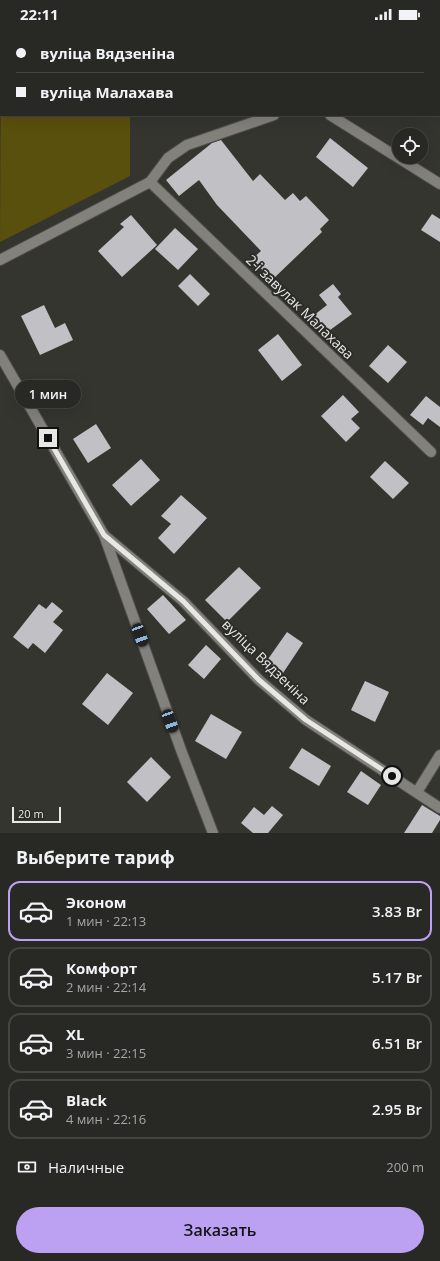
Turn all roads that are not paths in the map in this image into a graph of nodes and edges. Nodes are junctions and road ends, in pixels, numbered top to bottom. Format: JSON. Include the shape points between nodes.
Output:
{"nodes":[{"id":1,"x":271,"y":116,"type":"edge"},
{"id":2,"x":332,"y":116,"type":"edge"},
{"id":3,"x":150,"y":182,"type":"junction"},
{"id":4,"x":440,"y":184,"type":"edge"},
{"id":5,"x":0,"y":260,"type":"edge"},
{"id":6,"x":0,"y":355,"type":"edge"},
{"id":7,"x":431,"y":452,"type":"dead end"},
{"id":8,"x":104,"y":535,"type":"junction"},
{"id":9,"x":440,"y":755,"type":"edge"},
{"id":10,"x":417,"y":792,"type":"junction"},
{"id":11,"x":440,"y":808,"type":"edge"},
{"id":12,"x":213,"y":833,"type":"edge"}],
"edges":[{"from":1,"to":3,"type":"street","via":[[187,145],[168,158]]},
{"from":2,"to":4,"type":"street"},
{"from":3,"to":5,"type":"street"},
{"from":3,"to":7,"type":"street","name":"2-і завулак Малахава"},
{"from":6,"to":8,"type":"street"},
{"from":8,"to":10,"type":"street","name":"вуліца Вядзеніна","via":[[183,601],[259,680],[306,720]]},
{"from":8,"to":12,"type":"street"},
{"from":9,"to":10,"type":"street"},
{"from":10,"to":11,"type":"street","name":"вуліца Вядзеніна"}]}
